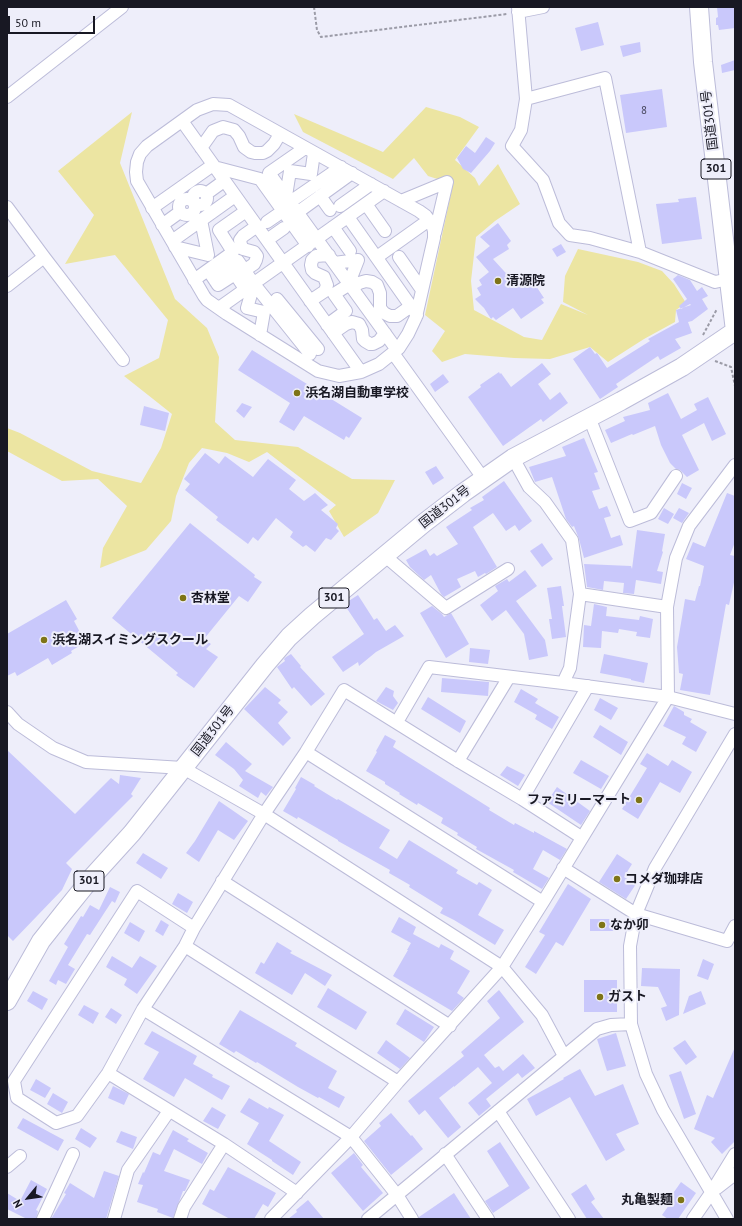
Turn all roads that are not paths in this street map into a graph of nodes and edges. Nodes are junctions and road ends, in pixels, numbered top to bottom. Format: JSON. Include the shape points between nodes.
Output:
{"nodes":[{"id":1,"x":543,"y":7,"type":"edge"},
{"id":2,"x":700,"y":7,"type":"edge"},
{"id":3,"x":120,"y":8,"type":"edge"},
{"id":4,"x":518,"y":10,"type":"edge"},
{"id":5,"x":7,"y":97,"type":"edge"},
{"id":6,"x":526,"y":99,"type":"junction"},
{"id":7,"x":182,"y":121,"type":"junction"},
{"id":8,"x":280,"y":134,"type":"junction"},
{"id":9,"x":201,"y":148,"type":"junction"},
{"id":10,"x":310,"y":150,"type":"junction"},
{"id":11,"x":214,"y":166,"type":"junction"},
{"id":12,"x":341,"y":167,"type":"junction"},
{"id":13,"x":352,"y":174,"type":"junction"},
{"id":14,"x":265,"y":176,"type":"junction"},
{"id":15,"x":224,"y":181,"type":"junction"},
{"id":16,"x":371,"y":184,"type":"junction"},
{"id":17,"x":384,"y":191,"type":"junction"},
{"id":18,"x":236,"y":196,"type":"junction"},
{"id":19,"x":320,"y":196,"type":"junction"},
{"id":20,"x":401,"y":201,"type":"junction"},
{"id":21,"x":366,"y":204,"type":"junction"},
{"id":22,"x":289,"y":205,"type":"junction"},
{"id":23,"x":7,"y":207,"type":"edge"},
{"id":24,"x":152,"y":208,"type":"junction"},
{"id":25,"x":246,"y":211,"type":"junction"},
{"id":26,"x":348,"y":217,"type":"junction"},
{"id":27,"x":202,"y":220,"type":"junction"},
{"id":28,"x":429,"y":220,"type":"junction"},
{"id":29,"x":262,"y":224,"type":"junction"},
{"id":30,"x":162,"y":225,"type":"junction"},
{"id":31,"x":384,"y":225,"type":"dead end"},
{"id":32,"x":333,"y":227,"type":"junction"},
{"id":33,"x":434,"y":238,"type":"junction"},
{"id":34,"x":312,"y":242,"type":"junction"},
{"id":35,"x":173,"y":244,"type":"junction"},
{"id":36,"x":640,"y":252,"type":"junction"},
{"id":37,"x":339,"y":253,"type":"junction"},
{"id":38,"x":44,"y":257,"type":"junction"},
{"id":39,"x":376,"y":258,"type":"junction"},
{"id":40,"x":405,"y":260,"type":"dead end"},
{"id":41,"x":283,"y":263,"type":"junction"},
{"id":42,"x":212,"y":267,"type":"junction"},
{"id":43,"x":245,"y":270,"type":"junction"},
{"id":44,"x":729,"y":279,"type":"junction"},
{"id":45,"x":194,"y":280,"type":"junction"},
{"id":46,"x":253,"y":284,"type":"junction"},
{"id":47,"x":350,"y":285,"type":"junction"},
{"id":48,"x":7,"y":286,"type":"edge"},
{"id":49,"x":422,"y":290,"type":"junction"},
{"id":50,"x":310,"y":301,"type":"junction"},
{"id":51,"x":219,"y":308,"type":"junction"},
{"id":52,"x":414,"y":311,"type":"junction"},
{"id":53,"x":332,"y":332,"type":"junction"},
{"id":54,"x":735,"y":332,"type":"edge"},
{"id":55,"x":385,"y":333,"type":"junction"},
{"id":56,"x":260,"y":335,"type":"junction"},
{"id":57,"x":395,"y":352,"type":"junction"},
{"id":58,"x":310,"y":355,"type":"junction"},
{"id":59,"x":123,"y":360,"type":"dead end"},
{"id":60,"x":361,"y":372,"type":"junction"},
{"id":61,"x":590,"y":417,"type":"junction"},
{"id":62,"x":513,"y":458,"type":"junction"},
{"id":63,"x":735,"y":465,"type":"edge"},
{"id":64,"x":676,"y":476,"type":"dead end"},
{"id":65,"x":484,"y":478,"type":"junction"},
{"id":66,"x":385,"y":556,"type":"junction"},
{"id":67,"x":508,"y":569,"type":"dead end"},
{"id":68,"x":580,"y":594,"type":"junction"},
{"id":69,"x":667,"y":607,"type":"junction"},
{"id":70,"x":509,"y":677,"type":"junction"},
{"id":71,"x":563,"y":683,"type":"junction"},
{"id":72,"x":588,"y":686,"type":"junction"},
{"id":73,"x":668,"y":697,"type":"junction"},
{"id":74,"x":7,"y":712,"type":"edge"},
{"id":75,"x":735,"y":714,"type":"edge"},
{"id":76,"x":397,"y":722,"type":"junction"},
{"id":77,"x":735,"y":734,"type":"edge"},
{"id":78,"x":306,"y":752,"type":"junction"},
{"id":79,"x":458,"y":761,"type":"junction"},
{"id":80,"x":183,"y":768,"type":"junction"},
{"id":81,"x":522,"y":799,"type":"junction"},
{"id":82,"x":264,"y":814,"type":"junction"},
{"id":83,"x":581,"y":837,"type":"junction"},
{"id":84,"x":563,"y":868,"type":"junction"},
{"id":85,"x":222,"y":881,"type":"junction"},
{"id":86,"x":543,"y":902,"type":"junction"},
{"id":87,"x":636,"y":914,"type":"junction"},
{"id":88,"x":735,"y":926,"type":"edge"},
{"id":89,"x":194,"y":928,"type":"junction"},
{"id":90,"x":184,"y":946,"type":"junction"},
{"id":91,"x":502,"y":967,"type":"junction"},
{"id":92,"x":7,"y":1001,"type":"edge"},
{"id":93,"x":143,"y":1009,"type":"junction"},
{"id":94,"x":631,"y":1024,"type":"junction"},
{"id":95,"x":450,"y":1026,"type":"junction"},
{"id":96,"x":564,"y":1056,"type":"junction"},
{"id":97,"x":108,"y":1073,"type":"junction"},
{"id":98,"x":398,"y":1082,"type":"junction"},
{"id":99,"x":169,"y":1111,"type":"junction"},
{"id":100,"x":498,"y":1111,"type":"junction"},
{"id":101,"x":351,"y":1137,"type":"junction"},
{"id":102,"x":224,"y":1144,"type":"junction"},
{"id":103,"x":73,"y":1154,"type":"dead end"},
{"id":104,"x":445,"y":1154,"type":"junction"},
{"id":105,"x":735,"y":1154,"type":"edge"},
{"id":106,"x":20,"y":1156,"type":"dead end"},
{"id":107,"x":7,"y":1167,"type":"edge"},
{"id":108,"x":735,"y":1174,"type":"edge"},
{"id":109,"x":297,"y":1192,"type":"junction"},
{"id":110,"x":712,"y":1193,"type":"junction"},
{"id":111,"x":396,"y":1195,"type":"junction"},
{"id":112,"x":118,"y":1218,"type":"edge"},
{"id":113,"x":43,"y":1219,"type":"edge"},
{"id":114,"x":180,"y":1219,"type":"edge"},
{"id":115,"x":271,"y":1219,"type":"edge"},
{"id":116,"x":368,"y":1219,"type":"edge"},
{"id":117,"x":412,"y":1219,"type":"edge"},
{"id":118,"x":488,"y":1219,"type":"edge"},
{"id":119,"x":569,"y":1219,"type":"edge"},
{"id":120,"x":693,"y":1219,"type":"edge"},
{"id":121,"x":727,"y":1219,"type":"edge"}],
"edges":[{"from":1,"to":4,"type":"street"},
{"from":2,"to":44,"type":"highway","name":"国道301号","number":"301","via":[[703,62]]},
{"from":3,"to":5,"type":"street"},
{"from":4,"to":6,"type":"street"},
{"from":6,"to":36,"type":"street","via":[[521,130],[512,146],[543,180],[559,223],[570,235]]},
{"from":6,"to":36,"type":"street","via":[[605,78]]},
{"from":7,"to":8,"type":"street","via":[[205,106],[222,104],[229,105]]},
{"from":7,"to":9,"type":"street"},
{"from":7,"to":24,"type":"street","via":[[146,146],[137,162],[137,181]]},
{"from":8,"to":9,"type":"street","via":[[267,150],[255,153],[244,147],[234,130],[223,127],[213,132]]},
{"from":8,"to":10,"type":"street"},
{"from":9,"to":11,"type":"street"},
{"from":10,"to":12,"type":"street"},
{"from":10,"to":14,"type":"street"},
{"from":10,"to":22,"type":"street","via":[[311,174],[290,171]]},
{"from":11,"to":14,"type":"street"},
{"from":11,"to":15,"type":"street"},
{"from":11,"to":24,"type":"street"},
{"from":12,"to":13,"type":"street"},
{"from":12,"to":22,"type":"street"},
{"from":13,"to":16,"type":"street"},
{"from":13,"to":19,"type":"street"},
{"from":14,"to":22,"type":"street"},
{"from":15,"to":18,"type":"street"},
{"from":15,"to":30,"type":"street","via":[[206,194],[202,191],[195,192],[192,196],[193,202],[189,199],[181,202],[180,212]]},
{"from":16,"to":17,"type":"street"},
{"from":16,"to":19,"type":"street","via":[[340,202]]},
{"from":17,"to":20,"type":"street"},
{"from":17,"to":21,"type":"street"},
{"from":18,"to":25,"type":"street"},
{"from":18,"to":27,"type":"street"},
{"from":19,"to":22,"type":"street"},
{"from":20,"to":28,"type":"street"},
{"from":20,"to":33,"type":"street","via":[[447,182]]},
{"from":21,"to":26,"type":"street"},
{"from":21,"to":31,"type":"street"},
{"from":22,"to":29,"type":"street"},
{"from":22,"to":34,"type":"street"},
{"from":23,"to":38,"type":"street"},
{"from":24,"to":30,"type":"street"},
{"from":25,"to":29,"type":"street"},
{"from":25,"to":42,"type":"street","via":[[219,230],[233,252]]},
{"from":26,"to":32,"type":"street"},
{"from":26,"to":39,"type":"street"},
{"from":27,"to":35,"type":"street"},
{"from":27,"to":35,"type":"street","via":[[208,255]]},
{"from":28,"to":33,"type":"street"},
{"from":28,"to":39,"type":"street"},
{"from":29,"to":41,"type":"street","via":[[277,235]]},
{"from":29,"to":43,"type":"street","via":[[240,240],[243,248],[252,250],[256,256],[254,264]]},
{"from":30,"to":35,"type":"street"},
{"from":32,"to":34,"type":"street"},
{"from":32,"to":37,"type":"street"},
{"from":33,"to":49,"type":"street"},
{"from":34,"to":37,"type":"street"},
{"from":34,"to":41,"type":"street"},
{"from":35,"to":45,"type":"street"},
{"from":36,"to":44,"type":"street","via":[[715,282]]},
{"from":37,"to":47,"type":"street"},
{"from":37,"to":47,"type":"street","via":[[358,260]]},
{"from":37,"to":50,"type":"street","via":[[316,256],[312,260],[312,270],[324,277],[327,285],[325,291]]},
{"from":38,"to":48,"type":"street"},
{"from":38,"to":59,"type":"street"},
{"from":39,"to":52,"type":"street"},
{"from":40,"to":49,"type":"street"},
{"from":41,"to":46,"type":"street"},
{"from":41,"to":50,"type":"street"},
{"from":42,"to":43,"type":"street","via":[[221,272],[238,261]]},
{"from":42,"to":45,"type":"street"},
{"from":42,"to":46,"type":"street","via":[[218,286],[235,274]]},
{"from":43,"to":46,"type":"street"},
{"from":44,"to":54,"type":"highway","name":"国道301号","number":"301"},
{"from":45,"to":51,"type":"street","via":[[207,300]]},
{"from":46,"to":51,"type":"street"},
{"from":46,"to":56,"type":"street","via":[[248,308],[264,312]]},
{"from":46,"to":58,"type":"street"},
{"from":47,"to":52,"type":"street","via":[[366,281],[377,285],[380,308],[390,316]]},
{"from":47,"to":53,"type":"street","via":[[334,294],[346,311]]},
{"from":47,"to":55,"type":"street"},
{"from":49,"to":52,"type":"street"},
{"from":50,"to":53,"type":"street"},
{"from":51,"to":56,"type":"street"},
{"from":52,"to":57,"type":"street","via":[[408,334]]},
{"from":53,"to":55,"type":"street","via":[[352,322],[359,324],[363,339],[370,344],[379,341]]},
{"from":53,"to":58,"type":"street"},
{"from":53,"to":60,"type":"street"},
{"from":54,"to":61,"type":"highway","name":"国道301号","number":"301","via":[[682,366]]},
{"from":55,"to":57,"type":"street"},
{"from":56,"to":58,"type":"street"},
{"from":57,"to":60,"type":"street","via":[[379,364]]},
{"from":57,"to":65,"type":"street"},
{"from":58,"to":60,"type":"street","via":[[318,371],[339,376]]},
{"from":61,"to":62,"type":"highway","name":"国道301号","number":"301"},
{"from":61,"to":64,"type":"street","via":[[630,521],[651,513]]},
{"from":62,"to":65,"type":"highway","name":"国道301号","number":"301"},
{"from":62,"to":68,"type":"street","via":[[529,487],[545,502],[572,540]]},
{"from":63,"to":69,"type":"street","via":[[689,526],[676,558]]},
{"from":65,"to":66,"type":"highway","name":"国道301号","number":"301"},
{"from":66,"to":67,"type":"street","via":[[446,608]]},
{"from":66,"to":80,"type":"highway","name":"国道301号","number":"301","via":[[289,637]]},
{"from":68,"to":69,"type":"street"},
{"from":68,"to":71,"type":"street","via":[[570,668]]},
{"from":69,"to":73,"type":"street"},
{"from":70,"to":71,"type":"street"},
{"from":70,"to":76,"type":"street","via":[[429,668]]},
{"from":70,"to":79,"type":"street"},
{"from":71,"to":72,"type":"street"},
{"from":72,"to":73,"type":"street"},
{"from":72,"to":81,"type":"street"},
{"from":73,"to":75,"type":"street"},
{"from":73,"to":83,"type":"street"},
{"from":74,"to":80,"type":"street","via":[[18,724],[53,748],[86,762]]},
{"from":76,"to":78,"type":"street","via":[[344,690]]},
{"from":76,"to":79,"type":"street"},
{"from":77,"to":87,"type":"street","via":[[655,868]]},
{"from":78,"to":82,"type":"street"},
{"from":78,"to":86,"type":"street"},
{"from":79,"to":81,"type":"street"},
{"from":80,"to":82,"type":"street"},
{"from":80,"to":92,"type":"highway","name":"国道301号","number":"301","via":[[41,941]]},
{"from":81,"to":83,"type":"street"},
{"from":82,"to":85,"type":"street"},
{"from":82,"to":91,"type":"street"},
{"from":83,"to":84,"type":"street"},
{"from":84,"to":86,"type":"street"},
{"from":84,"to":87,"type":"street"},
{"from":85,"to":89,"type":"street"},
{"from":85,"to":95,"type":"street"},
{"from":86,"to":91,"type":"street"},
{"from":87,"to":88,"type":"street","via":[[727,941]]},
{"from":87,"to":94,"type":"street","via":[[630,946]]},
{"from":89,"to":90,"type":"street"},
{"from":89,"to":97,"type":"street","via":[[137,891],[14,1080],[17,1098],[56,1123],[77,1116]]},
{"from":90,"to":93,"type":"street"},
{"from":90,"to":98,"type":"street"},
{"from":91,"to":95,"type":"street"},
{"from":91,"to":96,"type":"street","via":[[542,1015]]},
{"from":93,"to":97,"type":"street"},
{"from":93,"to":101,"type":"street"},
{"from":94,"to":96,"type":"street","via":[[611,1025],[596,1030]]},
{"from":94,"to":110,"type":"street","via":[[646,1074],[663,1110]]},
{"from":95,"to":98,"type":"street"},
{"from":96,"to":100,"type":"street"},
{"from":97,"to":99,"type":"street"},
{"from":98,"to":101,"type":"street"},
{"from":99,"to":102,"type":"street"},
{"from":99,"to":112,"type":"street","via":[[128,1170]]},
{"from":100,"to":104,"type":"street"},
{"from":100,"to":119,"type":"street"},
{"from":101,"to":109,"type":"street"},
{"from":101,"to":111,"type":"street"},
{"from":102,"to":109,"type":"street"},
{"from":102,"to":114,"type":"street","via":[[184,1207]]},
{"from":103,"to":113,"type":"street"},
{"from":104,"to":111,"type":"street"},
{"from":104,"to":118,"type":"street"},
{"from":105,"to":110,"type":"street"},
{"from":106,"to":107,"type":"street"},
{"from":108,"to":110,"type":"street"},
{"from":109,"to":115,"type":"street"},
{"from":110,"to":120,"type":"street"},
{"from":110,"to":121,"type":"street"},
{"from":111,"to":116,"type":"street"},
{"from":111,"to":117,"type":"street"}]}
